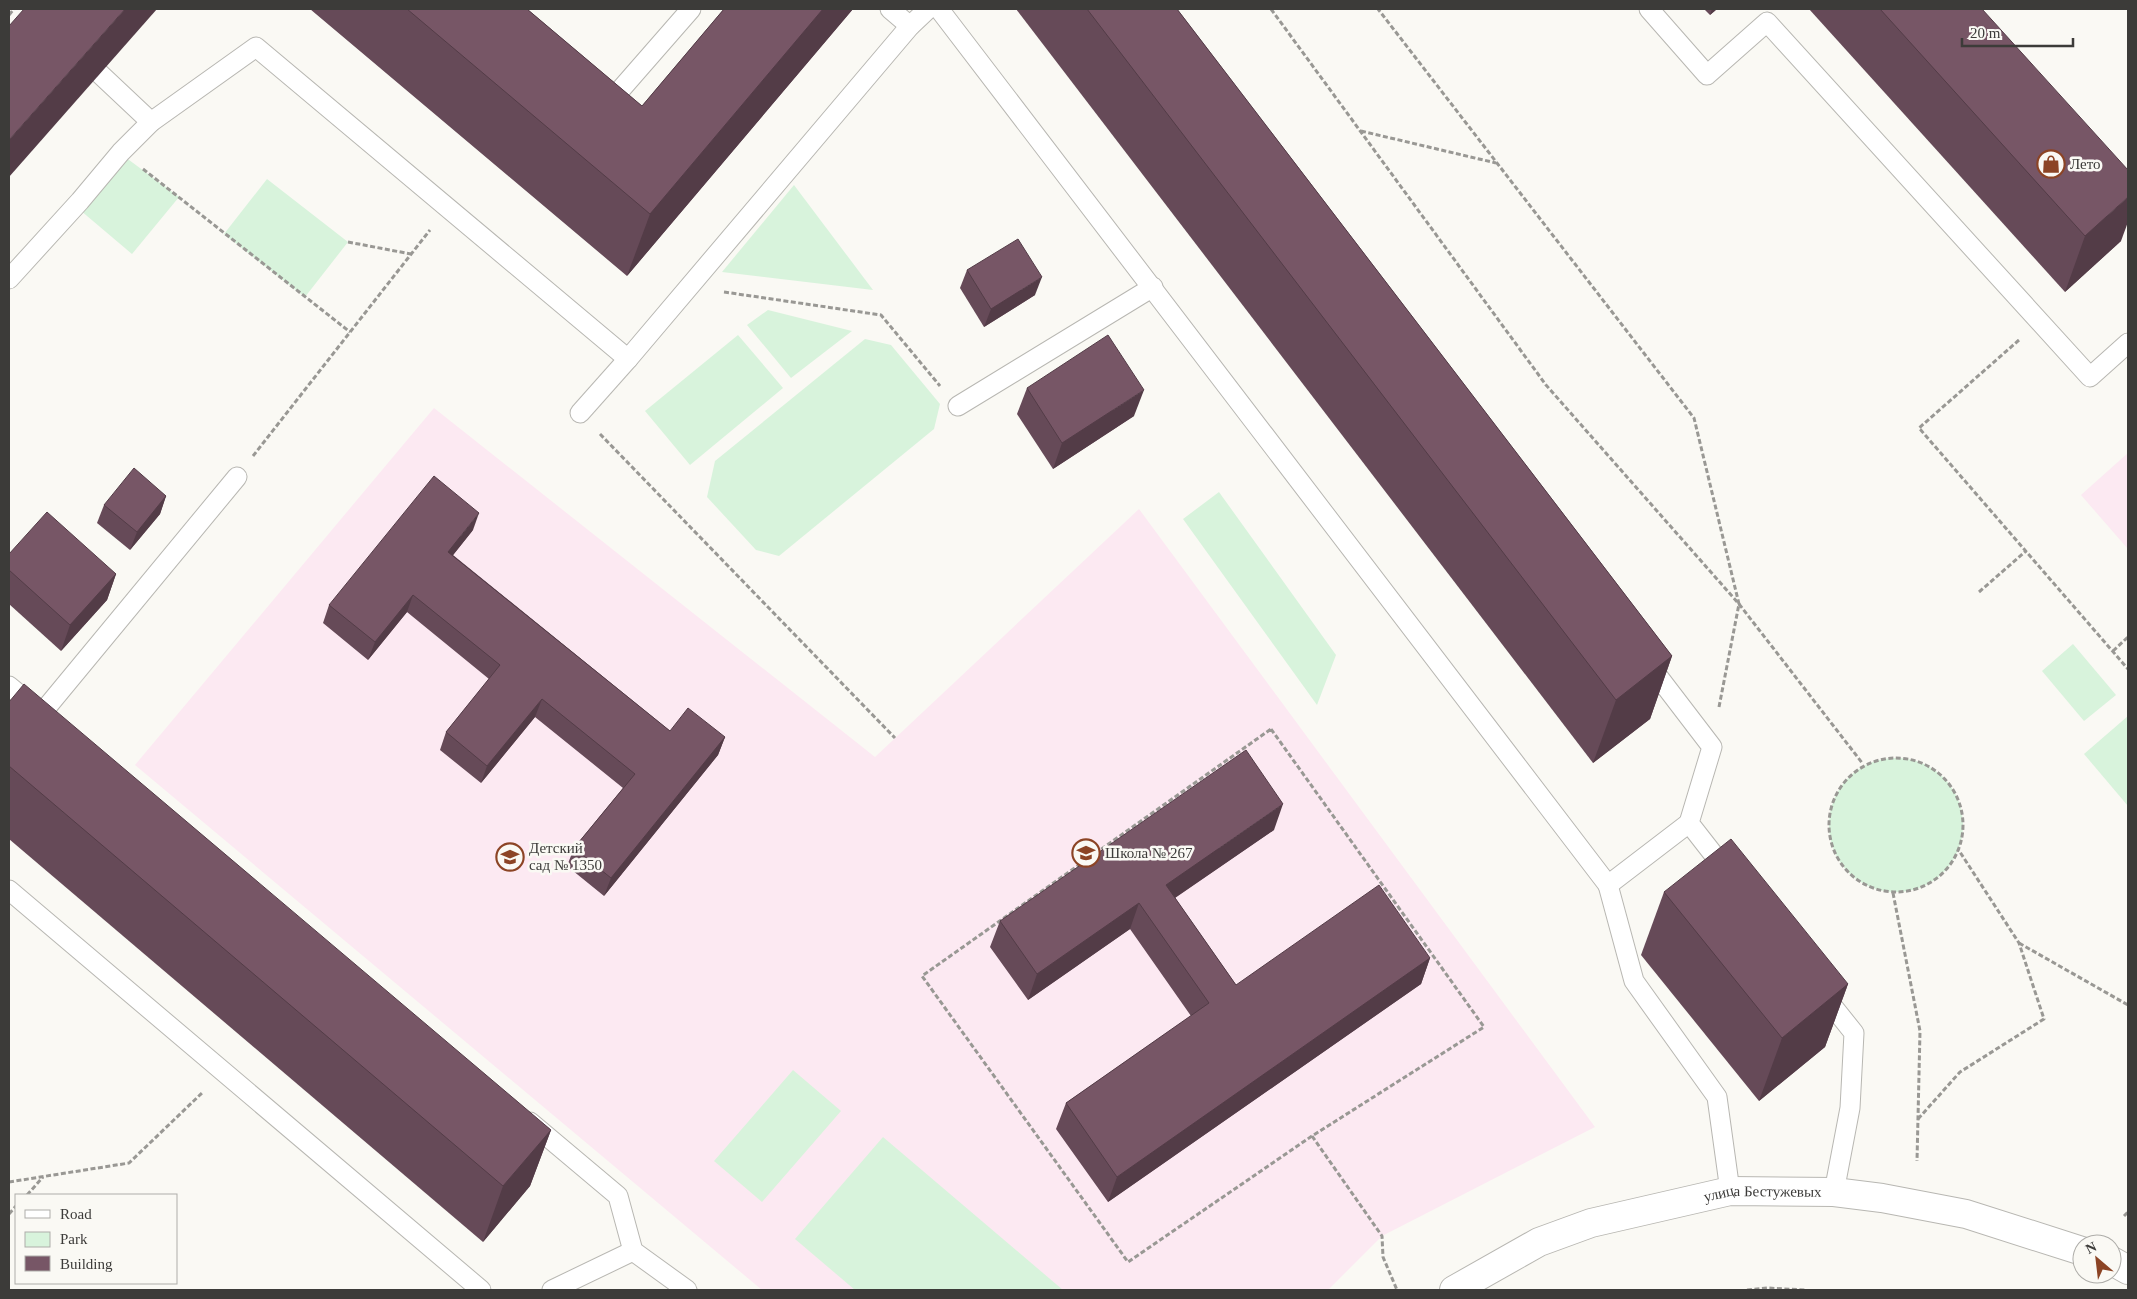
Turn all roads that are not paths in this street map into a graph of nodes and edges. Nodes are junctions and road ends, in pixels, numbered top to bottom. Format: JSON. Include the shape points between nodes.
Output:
{"nodes":[{"id":1,"x":691,"y":9,"type":"edge"},
{"id":2,"x":890,"y":9,"type":"edge"},
{"id":3,"x":928,"y":9,"type":"edge"},
{"id":4,"x":939,"y":9,"type":"edge"},
{"id":5,"x":1649,"y":9,"type":"edge"},
{"id":6,"x":910,"y":26,"type":"junction"},
{"id":7,"x":100,"y":74,"type":"edge"},
{"id":8,"x":592,"y":79,"type":"edge"},
{"id":9,"x":151,"y":122,"type":"junction"},
{"id":10,"x":9,"y":279,"type":"edge"},
{"id":11,"x":1153,"y":287,"type":"junction"},
{"id":12,"x":2128,"y":343,"type":"edge"},
{"id":13,"x":628,"y":359,"type":"junction"},
{"id":14,"x":958,"y":406,"type":"road end"},
{"id":15,"x":580,"y":413,"type":"road end"},
{"id":16,"x":237,"y":477,"type":"road end"},
{"id":17,"x":1633,"y":644,"type":"edge"},
{"id":18,"x":9,"y":686,"type":"edge"},
{"id":19,"x":42,"y":713,"type":"junction"},
{"id":20,"x":57,"y":725,"type":"edge"},
{"id":21,"x":1689,"y":823,"type":"junction"},
{"id":22,"x":1608,"y":885,"type":"junction"},
{"id":23,"x":1738,"y":886,"type":"edge"},
{"id":24,"x":9,"y":890,"type":"edge"},
{"id":25,"x":1811,"y":979,"type":"edge"},
{"id":26,"x":519,"y":1113,"type":"edge"},
{"id":27,"x":1730,"y":1191,"type":"junction"},
{"id":28,"x":1834,"y":1192,"type":"junction"},
{"id":29,"x":2072,"y":1248,"type":"edge"},
{"id":30,"x":633,"y":1251,"type":"junction"},
{"id":31,"x":480,"y":1290,"type":"edge"},
{"id":32,"x":552,"y":1290,"type":"edge"},
{"id":33,"x":687,"y":1290,"type":"edge"},
{"id":34,"x":1454,"y":1290,"type":"edge"}],
"edges":[{"from":1,"to":8,"type":"lane","via":[[614,96]]},
{"from":2,"to":6,"type":"lane"},
{"from":3,"to":6,"type":"lane"},
{"from":4,"to":11,"type":"lane"},
{"from":5,"to":12,"type":"lane","via":[[1707,75],[1767,22],[2090,377]]},
{"from":6,"to":13,"type":"lane"},
{"from":7,"to":9,"type":"lane"},
{"from":9,"to":10,"type":"lane"},
{"from":9,"to":13,"type":"lane","via":[[256,48]]},
{"from":11,"to":14,"type":"lane"},
{"from":11,"to":22,"type":"lane"},
{"from":13,"to":15,"type":"lane"},
{"from":16,"to":19,"type":"lane"},
{"from":17,"to":21,"type":"lane","via":[[1712,747]]},
{"from":18,"to":19,"type":"lane"},
{"from":19,"to":20,"type":"lane"},
{"from":21,"to":22,"type":"lane"},
{"from":21,"to":23,"type":"lane"},
{"from":22,"to":27,"type":"lane","via":[[1634,981],[1717,1097]]},
{"from":24,"to":31,"type":"lane"},
{"from":25,"to":28,"type":"lane","via":[[1854,1033],[1850,1108]]},
{"from":26,"to":30,"type":"lane","via":[[618,1196]]},
{"from":27,"to":28,"type":"street","name":"улица Бестужевых"},
{"from":27,"to":34,"type":"street","name":"улица Бестужевых","via":[[1591,1223],[1539,1242]]},
{"from":28,"to":29,"type":"street","name":"улица Бестужевых","via":[[1966,1214]]},
{"from":30,"to":32,"type":"lane"},
{"from":30,"to":33,"type":"lane"}]}
